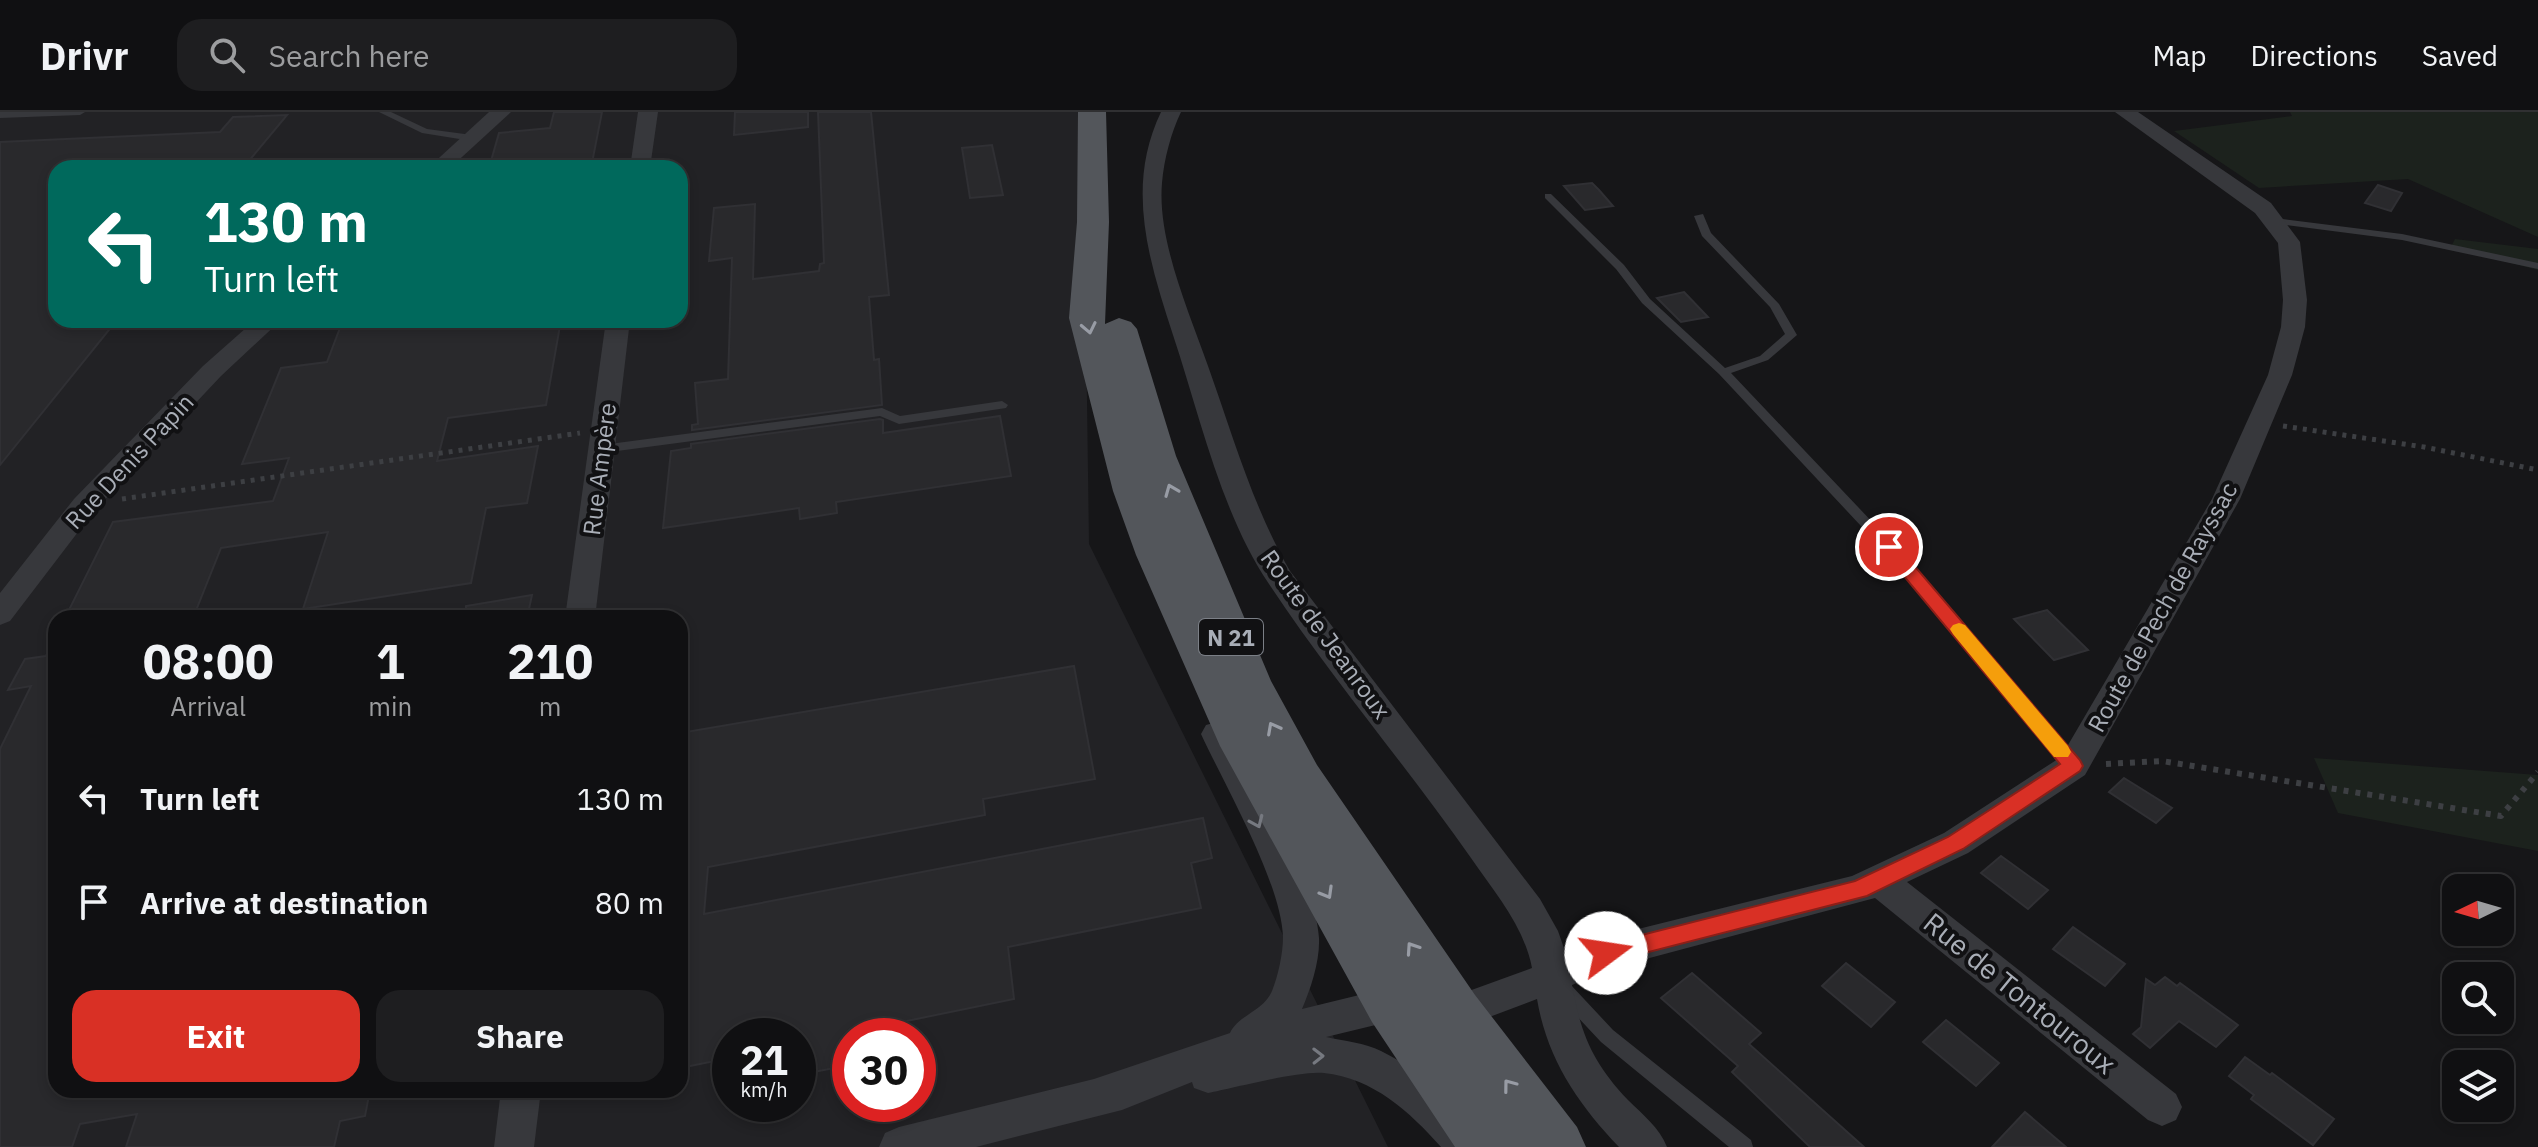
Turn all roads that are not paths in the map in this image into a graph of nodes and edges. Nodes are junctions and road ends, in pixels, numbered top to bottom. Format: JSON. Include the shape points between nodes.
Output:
{"nodes":[{"id":1,"x":80,"y":112,"type":"edge"},
{"id":2,"x":384,"y":112,"type":"edge"},
{"id":3,"x":501,"y":112,"type":"edge"},
{"id":4,"x":648,"y":112,"type":"edge"},
{"id":5,"x":1092,"y":112,"type":"edge"},
{"id":6,"x":1171,"y":112,"type":"edge"},
{"id":7,"x":2125,"y":112,"type":"edge"},
{"id":8,"x":0,"y":115,"type":"edge"},
{"id":9,"x":472,"y":138,"type":"junction"},
{"id":10,"x":447,"y":160,"type":"edge"},
{"id":11,"x":641,"y":160,"type":"edge"},
{"id":12,"x":1548,"y":196,"type":"dead end"},
{"id":13,"x":1699,"y":216,"type":"dead end"},
{"id":14,"x":2275,"y":221,"type":"junction"},
{"id":15,"x":1093,"y":222,"type":"junction"},
{"id":16,"x":2538,"y":266,"type":"edge"},
{"id":17,"x":260,"y":328,"type":"edge"},
{"id":18,"x":617,"y":328,"type":"edge"},
{"id":19,"x":1723,"y":372,"type":"junction"},
{"id":20,"x":1002,"y":405,"type":"dead end"},
{"id":21,"x":603,"y":440,"type":"junction"},
{"id":22,"x":1162,"y":569,"type":"junction"},
{"id":23,"x":581,"y":610,"type":"edge"},
{"id":24,"x":0,"y":614,"type":"edge"},
{"id":25,"x":2073,"y":766,"type":"junction"},
{"id":26,"x":1879,"y":880,"type":"junction"},
{"id":27,"x":1552,"y":977,"type":"junction"},
{"id":28,"x":1392,"y":1004,"type":"junction"},
{"id":29,"x":1455,"y":1013,"type":"junction"},
{"id":30,"x":1104,"y":1094,"type":"junction"},
{"id":31,"x":520,"y":1098,"type":"edge"},
{"id":32,"x":2162,"y":1107,"type":"dead end"},
{"id":33,"x":514,"y":1147,"type":"edge"},
{"id":34,"x":899,"y":1147,"type":"edge"},
{"id":35,"x":1468,"y":1147,"type":"edge"},
{"id":36,"x":1490,"y":1147,"type":"edge"},
{"id":37,"x":1556,"y":1147,"type":"edge"},
{"id":38,"x":1647,"y":1147,"type":"edge"},
{"id":39,"x":1744,"y":1147,"type":"edge"}],
"edges":[{"from":1,"to":8,"type":"lane"},
{"from":2,"to":9,"type":"lane","via":[[425,131]]},
{"from":3,"to":9,"type":"street"},
{"from":4,"to":11,"type":"street"},
{"from":5,"to":15,"type":"main road","number":"N 21"},
{"from":6,"to":27,"type":"street","name":"Route de Jeanroux","via":[[1151,184],[1155,236],[1250,525],[1279,577],[1527,910],[1545,942]]},
{"from":7,"to":14,"type":"street","name":"Route de Pech de Rayssac","via":[[2253,199]]},
{"from":9,"to":10,"type":"street"},
{"from":12,"to":19,"type":"lane","via":[[1620,267],[1646,301]]},
{"from":13,"to":19,"type":"lane","via":[[1706,234],[1775,306],[1791,335],[1764,358]]},
{"from":14,"to":16,"type":"lane","via":[[2402,237]]},
{"from":14,"to":25,"type":"street","name":"Route de Pech de Rayssac","via":[[2289,242],[2295,300],[2280,375],[2226,499]]},
{"from":15,"to":22,"type":"main road","number":"N 21","one_way":true,"via":[[1086,318],[1133,491]]},
{"from":29,"to":15,"type":"main road","number":"N 21","one_way":true,"via":[[1300,779],[1248,681],[1157,456]]},
{"from":17,"to":24,"type":"street","name":"Rue Denis Papin","via":[[84,505]]},
{"from":18,"to":21,"type":"street","name":"Rue Ampère"},
{"from":19,"to":25,"type":"lane","via":[[1908,568]]},
{"from":20,"to":21,"type":"lane","via":[[899,420],[882,412]]},
{"from":21,"to":23,"type":"street","name":"Rue Ampère"},
{"from":22,"to":28,"type":"main road","number":"N 21","one_way":true,"via":[[1237,733]]},
{"from":22,"to":30,"type":"street","one_way":true,"via":[[1157,588],[1164,611],[1284,875],[1301,939],[1285,1006],[1266,1025],[1223,1050]]},
{"from":25,"to":26,"type":"street","name":"Route de Pech de Rayssac","via":[[1956,843]]},
{"from":26,"to":27,"type":"street","name":"Route de Pech de Rayssac","via":[[1606,953]]},
{"from":26,"to":32,"type":"street","name":"Rue de Tontouroux"},
{"from":27,"to":29,"type":"street"},
{"from":27,"to":38,"type":"street","name":"Route de Jeanroux","via":[[1566,1043],[1578,1066]]},
{"from":27,"to":39,"type":"lane","via":[[1607,1036]]},
{"from":28,"to":29,"type":"street"},
{"from":28,"to":30,"type":"street","via":[[1313,1023]]},
{"from":28,"to":36,"type":"main road","number":"N 21"},
{"from":37,"to":29,"type":"main road","number":"N 21","one_way":true},
{"from":30,"to":34,"type":"street"},
{"from":30,"to":35,"type":"street","one_way":true,"via":[[1321,1054],[1368,1064],[1426,1101]]},
{"from":31,"to":33,"type":"street"}]}
